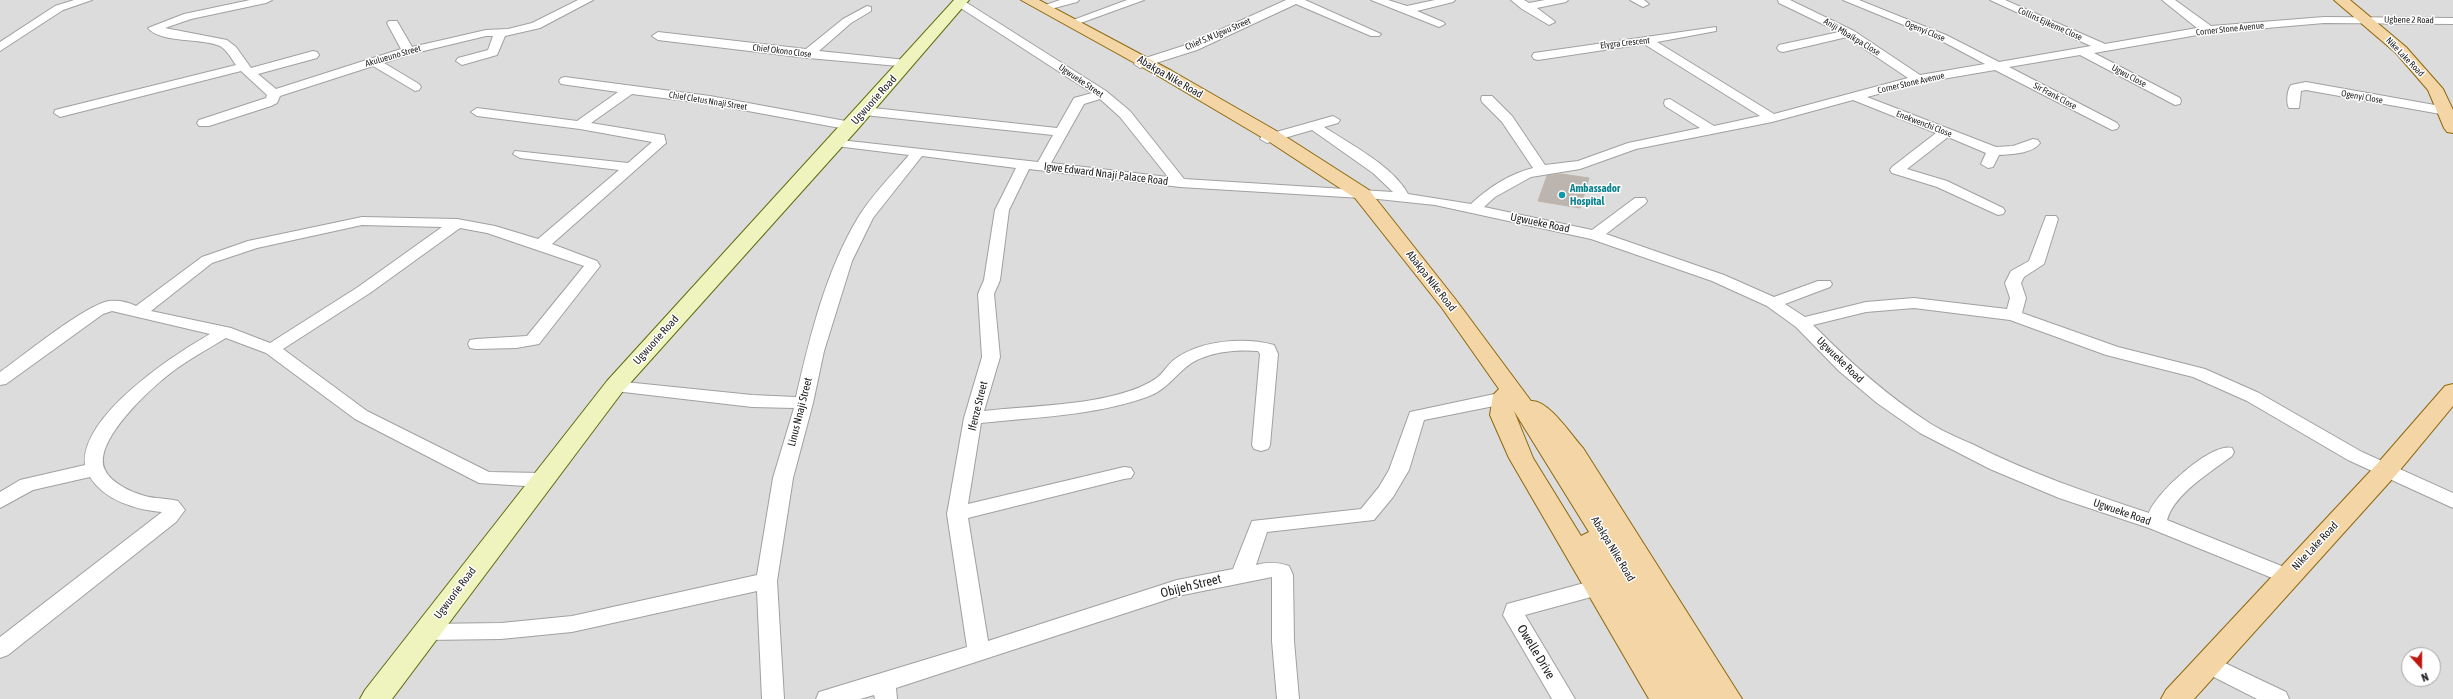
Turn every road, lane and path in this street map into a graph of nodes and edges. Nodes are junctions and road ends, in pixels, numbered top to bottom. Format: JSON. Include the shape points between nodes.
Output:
{"nodes":[{"id":1,"x":86,"y":0,"type":"edge"},
{"id":2,"x":266,"y":0,"type":"edge"},
{"id":3,"x":587,"y":0,"type":"edge"},
{"id":4,"x":1023,"y":0,"type":"edge"},
{"id":5,"x":1073,"y":0,"type":"edge"},
{"id":6,"x":1138,"y":0,"type":"edge"},
{"id":7,"x":1295,"y":0,"type":"edge"},
{"id":8,"x":1377,"y":0,"type":"edge"},
{"id":9,"x":1449,"y":0,"type":"edge"},
{"id":10,"x":1562,"y":0,"type":"edge"},
{"id":11,"x":1849,"y":0,"type":"edge"},
{"id":12,"x":1996,"y":0,"type":"edge"},
{"id":13,"x":2167,"y":0,"type":"edge"},
{"id":14,"x":2340,"y":0,"type":"edge"},
{"id":15,"x":961,"y":1,"type":"edge"},
{"id":16,"x":1782,"y":2,"type":"dead end"},
{"id":17,"x":1521,"y":3,"type":"edge"},
{"id":18,"x":1035,"y":4,"type":"edge"},
{"id":19,"x":867,"y":9,"type":"dead end"},
{"id":20,"x":1406,"y":10,"type":"junction"},
{"id":21,"x":2365,"y":19,"type":"junction"},
{"id":22,"x":2432,"y":20,"type":"junction"},
{"id":23,"x":2453,"y":21,"type":"edge"},
{"id":24,"x":1549,"y":22,"type":"dead end"},
{"id":25,"x":393,"y":23,"type":"dead end"},
{"id":26,"x":1071,"y":23,"type":"junction"},
{"id":27,"x":1439,"y":24,"type":"dead end"},
{"id":28,"x":2453,"y":24,"type":"edge"},
{"id":29,"x":1712,"y":30,"type":"dead end"},
{"id":30,"x":2209,"y":30,"type":"junction"},
{"id":31,"x":500,"y":32,"type":"junction"},
{"id":32,"x":1850,"y":33,"type":"junction"},
{"id":33,"x":1375,"y":34,"type":"dead end"},
{"id":34,"x":658,"y":36,"type":"dead end"},
{"id":35,"x":1648,"y":41,"type":"junction"},
{"id":36,"x":0,"y":47,"type":"edge"},
{"id":37,"x":1783,"y":48,"type":"dead end"},
{"id":38,"x":2104,"y":48,"type":"junction"},
{"id":39,"x":408,"y":51,"type":"junction"},
{"id":40,"x":2083,"y":52,"type":"junction"},
{"id":41,"x":808,"y":54,"type":"junction"},
{"id":42,"x":313,"y":55,"type":"dead end"},
{"id":43,"x":1538,"y":56,"type":"dead end"},
{"id":44,"x":373,"y":61,"type":"junction"},
{"id":45,"x":462,"y":61,"type":"dead end"},
{"id":46,"x":1142,"y":63,"type":"junction"},
{"id":47,"x":906,"y":64,"type":"junction"},
{"id":48,"x":1999,"y":66,"type":"junction"},
{"id":49,"x":246,"y":70,"type":"junction"},
{"id":50,"x":1918,"y":79,"type":"junction"},
{"id":51,"x":565,"y":81,"type":"dead end"},
{"id":52,"x":415,"y":86,"type":"dead end"},
{"id":53,"x":630,"y":89,"type":"junction"},
{"id":54,"x":274,"y":94,"type":"junction"},
{"id":55,"x":1102,"y":94,"type":"junction"},
{"id":56,"x":1854,"y":96,"type":"junction"},
{"id":57,"x":1487,"y":99,"type":"dead end"},
{"id":58,"x":2175,"y":101,"type":"dead end"},
{"id":59,"x":1670,"y":103,"type":"dead end"},
{"id":60,"x":2294,"y":105,"type":"dead end"},
{"id":61,"x":2446,"y":111,"type":"junction"},
{"id":62,"x":60,"y":112,"type":"dead end"},
{"id":63,"x":477,"y":112,"type":"dead end"},
{"id":64,"x":1772,"y":118,"type":"junction"},
{"id":65,"x":858,"y":119,"type":"junction"},
{"id":66,"x":1333,"y":120,"type":"dead end"},
{"id":67,"x":204,"y":123,"type":"dead end"},
{"id":68,"x":580,"y":125,"type":"junction"},
{"id":69,"x":1314,"y":126,"type":"junction"},
{"id":70,"x":2112,"y":126,"type":"dead end"},
{"id":71,"x":2453,"y":128,"type":"edge"},
{"id":72,"x":1710,"y":129,"type":"junction"},
{"id":73,"x":1061,"y":132,"type":"junction"},
{"id":74,"x":1945,"y":133,"type":"junction"},
{"id":75,"x":1270,"y":138,"type":"junction"},
{"id":76,"x":836,"y":142,"type":"junction"},
{"id":77,"x":2033,"y":143,"type":"dead end"},
{"id":78,"x":1994,"y":151,"type":"junction"},
{"id":79,"x":918,"y":152,"type":"junction"},
{"id":80,"x":520,"y":154,"type":"dead end"},
{"id":81,"x":1988,"y":164,"type":"dead end"},
{"id":82,"x":1024,"y":165,"type":"junction"},
{"id":83,"x":629,"y":167,"type":"junction"},
{"id":84,"x":1042,"y":167,"type":"junction"},
{"id":85,"x":1541,"y":170,"type":"junction"},
{"id":86,"x":1180,"y":183,"type":"junction"},
{"id":87,"x":1365,"y":194,"type":"junction"},
{"id":88,"x":1403,"y":197,"type":"junction"},
{"id":89,"x":1640,"y":201,"type":"dead end"},
{"id":90,"x":1474,"y":209,"type":"junction"},
{"id":91,"x":1998,"y":211,"type":"dead end"},
{"id":92,"x":2051,"y":219,"type":"dead end"},
{"id":93,"x":457,"y":223,"type":"junction"},
{"id":94,"x":1595,"y":235,"type":"junction"},
{"id":95,"x":541,"y":245,"type":"junction"},
{"id":96,"x":1824,"y":284,"type":"dead end"},
{"id":97,"x":1773,"y":303,"type":"junction"},
{"id":98,"x":138,"y":313,"type":"junction"},
{"id":99,"x":2013,"y":315,"type":"junction"},
{"id":100,"x":1802,"y":322,"type":"junction"},
{"id":101,"x":225,"y":332,"type":"junction"},
{"id":102,"x":476,"y":344,"type":"dead end"},
{"id":103,"x":272,"y":349,"type":"junction"},
{"id":104,"x":0,"y":380,"type":"edge"},
{"id":105,"x":614,"y":386,"type":"junction"},
{"id":106,"x":2453,"y":392,"type":"edge"},
{"id":107,"x":1507,"y":396,"type":"junction"},
{"id":108,"x":804,"y":403,"type":"junction"},
{"id":109,"x":973,"y":418,"type":"junction"},
{"id":110,"x":1261,"y":445,"type":"dead end"},
{"id":111,"x":2225,"y":452,"type":"dead end"},
{"id":112,"x":95,"y":469,"type":"junction"},
{"id":113,"x":2386,"y":470,"type":"junction"},
{"id":114,"x":1124,"y":473,"type":"dead end"},
{"id":115,"x":541,"y":480,"type":"junction"},
{"id":116,"x":0,"y":501,"type":"edge"},
{"id":117,"x":2453,"y":501,"type":"edge"},
{"id":118,"x":957,"y":514,"type":"junction"},
{"id":119,"x":2156,"y":523,"type":"junction"},
{"id":120,"x":1242,"y":574,"type":"junction"},
{"id":121,"x":2286,"y":576,"type":"junction"},
{"id":122,"x":767,"y":581,"type":"junction"},
{"id":123,"x":1599,"y":587,"type":"junction"},
{"id":124,"x":426,"y":632,"type":"junction"},
{"id":125,"x":0,"y":649,"type":"edge"},
{"id":126,"x":979,"y":652,"type":"junction"},
{"id":127,"x":2208,"y":664,"type":"junction"},
{"id":128,"x":885,"y":691,"type":"edge"},
{"id":129,"x":1683,"y":694,"type":"edge"},
{"id":130,"x":375,"y":699,"type":"edge"},
{"id":131,"x":773,"y":699,"type":"edge"},
{"id":132,"x":827,"y":699,"type":"edge"},
{"id":133,"x":1288,"y":699,"type":"edge"},
{"id":134,"x":1564,"y":699,"type":"edge"},
{"id":135,"x":1727,"y":699,"type":"edge"},
{"id":136,"x":2176,"y":699,"type":"edge"},
{"id":137,"x":2278,"y":699,"type":"edge"}],
"edges":[{"from":1,"to":36,"type":"street","via":[[59,8]]},
{"from":2,"to":49,"type":"street","via":[[188,16],[154,28],[167,33],[223,43],[232,50]]},
{"from":3,"to":31,"type":"street","name":"Akulueuno Street","via":[[536,26]]},
{"from":4,"to":46,"type":"main road","name":"Abakpa Nike Road"},
{"from":5,"to":18,"type":"street"},
{"from":6,"to":26,"type":"street"},
{"from":7,"to":33,"type":"street"},
{"from":7,"to":46,"type":"street","name":"Chief S.N Ugwu Street","via":[[1193,46]]},
{"from":8,"to":20,"type":"street"},
{"from":9,"to":20,"type":"street"},
{"from":10,"to":17,"type":"street"},
{"from":11,"to":48,"type":"street","name":"Ogenyi Close","via":[[1942,37]]},
{"from":12,"to":38,"type":"street","name":"Collins Ejikeme Close"},
{"from":13,"to":30,"type":"street","via":[[2187,14],[2194,23]]},
{"from":14,"to":21,"type":"main road","name":"Nike Lake Road"},
{"from":15,"to":47,"type":"street","name":"Ugwuorie Road"},
{"from":15,"to":55,"type":"street","name":"Ugwueke Street"},
{"from":16,"to":32,"type":"street","name":"Aniji Mbaikpa Close"},
{"from":17,"to":24,"type":"street"},
{"from":18,"to":26,"type":"main road","name":"Abakpa Nike Road"},
{"from":19,"to":41,"type":"street","via":[[847,21]]},
{"from":20,"to":27,"type":"street"},
{"from":21,"to":22,"type":"street","name":"Ugbene 2 Road"},
{"from":21,"to":30,"type":"street","name":"Corner Stone Avenue"},
{"from":21,"to":61,"type":"main road","name":"Nike Lake Road","via":[[2401,50],[2435,89]]},
{"from":22,"to":23,"type":"street","name":"Ugbene 2 Road"},
{"from":22,"to":28,"type":"street"},
{"from":25,"to":39,"type":"street"},
{"from":26,"to":46,"type":"main road","name":"Abakpa Nike Road"},
{"from":29,"to":35,"type":"street","name":"Elygra Crescent"},
{"from":30,"to":38,"type":"street","name":"Corner Stone Avenue"},
{"from":31,"to":39,"type":"street","name":"Akulueuno Street"},
{"from":31,"to":45,"type":"street","via":[[493,52]]},
{"from":32,"to":37,"type":"street"},
{"from":32,"to":50,"type":"street","name":"Aniji Mbaikpa Close"},
{"from":34,"to":41,"type":"street","name":"Chief Okono Close"},
{"from":35,"to":43,"type":"street","name":"Elygra Crescent","via":[[1624,41]]},
{"from":35,"to":64,"type":"street"},
{"from":38,"to":40,"type":"street","name":"Corner Stone Avenue"},
{"from":39,"to":44,"type":"street","name":"Akulueuno Street"},
{"from":40,"to":48,"type":"street","name":"Corner Stone Avenue"},
{"from":40,"to":58,"type":"street","name":"Ugwu Close"},
{"from":41,"to":47,"type":"street","name":"Chief Okono Close"},
{"from":42,"to":49,"type":"street"},
{"from":44,"to":52,"type":"street"},
{"from":44,"to":54,"type":"street","name":"Akulueuno Street"},
{"from":46,"to":75,"type":"main road","name":"Abakpa Nike Road"},
{"from":47,"to":65,"type":"street","name":"Ugwuorie Road"},
{"from":48,"to":50,"type":"street","name":"Corner Stone Avenue"},
{"from":48,"to":70,"type":"street","name":"Sir Frank Close"},
{"from":49,"to":54,"type":"street"},
{"from":49,"to":62,"type":"street"},
{"from":50,"to":56,"type":"street","name":"Corner Stone Avenue"},
{"from":51,"to":53,"type":"street","name":"Chief Cletus Nnaji Street"},
{"from":53,"to":65,"type":"street","name":"Chief Cletus Nnaji Street"},
{"from":53,"to":68,"type":"street"},
{"from":54,"to":67,"type":"street","name":"Akulueuno Street","via":[[272,100],[266,103]]},
{"from":55,"to":73,"type":"street","via":[[1078,101]]},
{"from":55,"to":86,"type":"street","name":"Ugwueke Street","via":[[1125,114]]},
{"from":56,"to":64,"type":"street","name":"Corner Stone Avenue"},
{"from":56,"to":74,"type":"street","name":"Enekwenchi Close"},
{"from":57,"to":85,"type":"street","via":[[1507,119]]},
{"from":59,"to":72,"type":"street"},
{"from":60,"to":61,"type":"street","name":"Ogenyi Close","via":[[2295,88],[2306,86]]},
{"from":61,"to":71,"type":"main road","name":"Nike Lake Road"},
{"from":63,"to":68,"type":"street"},
{"from":64,"to":72,"type":"street","name":"Corner Stone Avenue"},
{"from":65,"to":73,"type":"street","name":"Chief Cletus Nnaji Street"},
{"from":65,"to":76,"type":"street","name":"Ugwuorie Road"},
{"from":66,"to":69,"type":"street"},
{"from":68,"to":83,"type":"street","via":[[659,138],[659,143]]},
{"from":69,"to":75,"type":"street"},
{"from":69,"to":88,"type":"street","via":[[1381,173],[1402,192]]},
{"from":72,"to":85,"type":"street","name":"Corner Stone Avenue","via":[[1634,146],[1580,165]]},
{"from":73,"to":84,"type":"street"},
{"from":74,"to":78,"type":"street","name":"Enekwenchi Close"},
{"from":74,"to":91,"type":"street","via":[[1896,170],[1942,184]]},
{"from":75,"to":87,"type":"main road","name":"Abakpa Nike Road"},
{"from":76,"to":79,"type":"street","name":"Igwe Edward Nnaji Palace Road"},
{"from":76,"to":105,"type":"street","name":"Ugwuorie Road"},
{"from":77,"to":78,"type":"street","name":"Enekwenchi Close","via":[[2015,150]]},
{"from":78,"to":81,"type":"street"},
{"from":79,"to":82,"type":"street","name":"Igwe Edward Nnaji Palace Road"},
{"from":79,"to":108,"type":"street","name":"Linus Nnaji Street","via":[[866,217],[844,261],[815,351]]},
{"from":80,"to":83,"type":"street"},
{"from":82,"to":84,"type":"street","name":"Igwe Edward Nnaji Palace Road"},
{"from":82,"to":109,"type":"street","name":"Ifenze Street","via":[[1002,210],[992,280],[986,294],[991,357]]},
{"from":83,"to":95,"type":"street"},
{"from":84,"to":86,"type":"street","name":"Igwe Edward Nnaji Palace Road"},
{"from":85,"to":90,"type":"street","name":"Corner Stone Avenue","via":[[1526,174],[1490,194]]},
{"from":86,"to":87,"type":"street","name":"Igwe Edward Nnaji Palace Road"},
{"from":87,"to":88,"type":"street","name":"Ugwueke Road"},
{"from":87,"to":107,"type":"main road","name":"Abakpa Nike Road"},
{"from":88,"to":90,"type":"street","name":"Ugwueke Road"},
{"from":89,"to":94,"type":"street"},
{"from":90,"to":94,"type":"street","name":"Ugwueke Road"},
{"from":92,"to":99,"type":"street","via":[[2036,264],[2017,274],[2013,283],[2018,298]]},
{"from":93,"to":95,"type":"street"},
{"from":93,"to":98,"type":"street","via":[[362,221],[232,250],[207,260]]},
{"from":93,"to":103,"type":"street","via":[[364,290]]},
{"from":94,"to":97,"type":"street","name":"Ugwueke Road","via":[[1718,278]]},
{"from":95,"to":102,"type":"street","via":[[592,266],[533,340]]},
{"from":96,"to":97,"type":"street"},
{"from":97,"to":100,"type":"street","name":"Ugwueke Road"},
{"from":98,"to":101,"type":"street"},
{"from":98,"to":104,"type":"street","via":[[122,306],[110,306],[97,311]]},
{"from":99,"to":100,"type":"street","via":[[1914,303],[1866,307]]},
{"from":99,"to":113,"type":"street","via":[[2112,351],[2199,373],[2253,397],[2355,456]]},
{"from":100,"to":119,"type":"street","name":"Ugwueke Road","via":[[1866,385],[1926,429],[1997,465],[2066,493]]},
{"from":101,"to":103,"type":"street"},
{"from":101,"to":112,"type":"street","via":[[160,373],[113,419],[94,456]]},
{"from":103,"to":115,"type":"street","via":[[361,415],[486,478]]},
{"from":105,"to":108,"type":"street","via":[[752,402]]},
{"from":105,"to":115,"type":"street","name":"Ugwuorie Road"},
{"from":106,"to":113,"type":"main road","name":"Nike Lake Road"},
{"from":107,"to":120,"type":"street","via":[[1416,416],[1400,470],[1367,515],[1259,526]]},
{"from":107,"to":123,"type":"main road","via":[[1502,415],[1522,458]]},
{"from":107,"to":129,"type":"main road","name":"Abakpa Nike Road"},
{"from":107,"to":135,"type":"main road","via":[[1538,411],[1574,454]]},
{"from":108,"to":122,"type":"street","name":"Linus Nnaji Street","via":[[784,478]]},
{"from":109,"to":110,"type":"street","via":[[1083,407],[1120,399],[1162,383],[1180,362],[1198,353],[1261,346],[1270,354]]},
{"from":109,"to":118,"type":"street","name":"Ifenze Street"},
{"from":111,"to":119,"type":"street","via":[[2194,474],[2161,506]]},
{"from":112,"to":116,"type":"street","via":[[28,485]]},
{"from":112,"to":125,"type":"street","via":[[102,480],[136,501],[171,506],[175,510]]},
{"from":113,"to":117,"type":"street"},
{"from":113,"to":121,"type":"main road","name":"Nike Lake Road"},
{"from":114,"to":118,"type":"street"},
{"from":115,"to":124,"type":"street","name":"Ugwuorie Road"},
{"from":118,"to":126,"type":"street","name":"Ifenze Street"},
{"from":119,"to":121,"type":"street","name":"Ugwueke Road"},
{"from":120,"to":126,"type":"street","name":"Obijeh Street","via":[[1177,588]]},
{"from":120,"to":133,"type":"street","name":"Obijeh Street","via":[[1272,569],[1282,572],[1283,641]]},
{"from":121,"to":127,"type":"main road","name":"Nike Lake Road"},
{"from":122,"to":124,"type":"street","via":[[572,624],[501,631]]},
{"from":122,"to":131,"type":"street","name":"Linus Nnaji Street"},
{"from":123,"to":129,"type":"main road"},
{"from":123,"to":134,"type":"street","name":"Owelle Drive","via":[[1515,610],[1514,615]]},
{"from":124,"to":130,"type":"street","name":"Ugwuorie Road"},
{"from":126,"to":128,"type":"street"},
{"from":127,"to":136,"type":"main road","name":"Nike Lake Road"},
{"from":127,"to":137,"type":"street"},
{"from":128,"to":132,"type":"street"}]}
